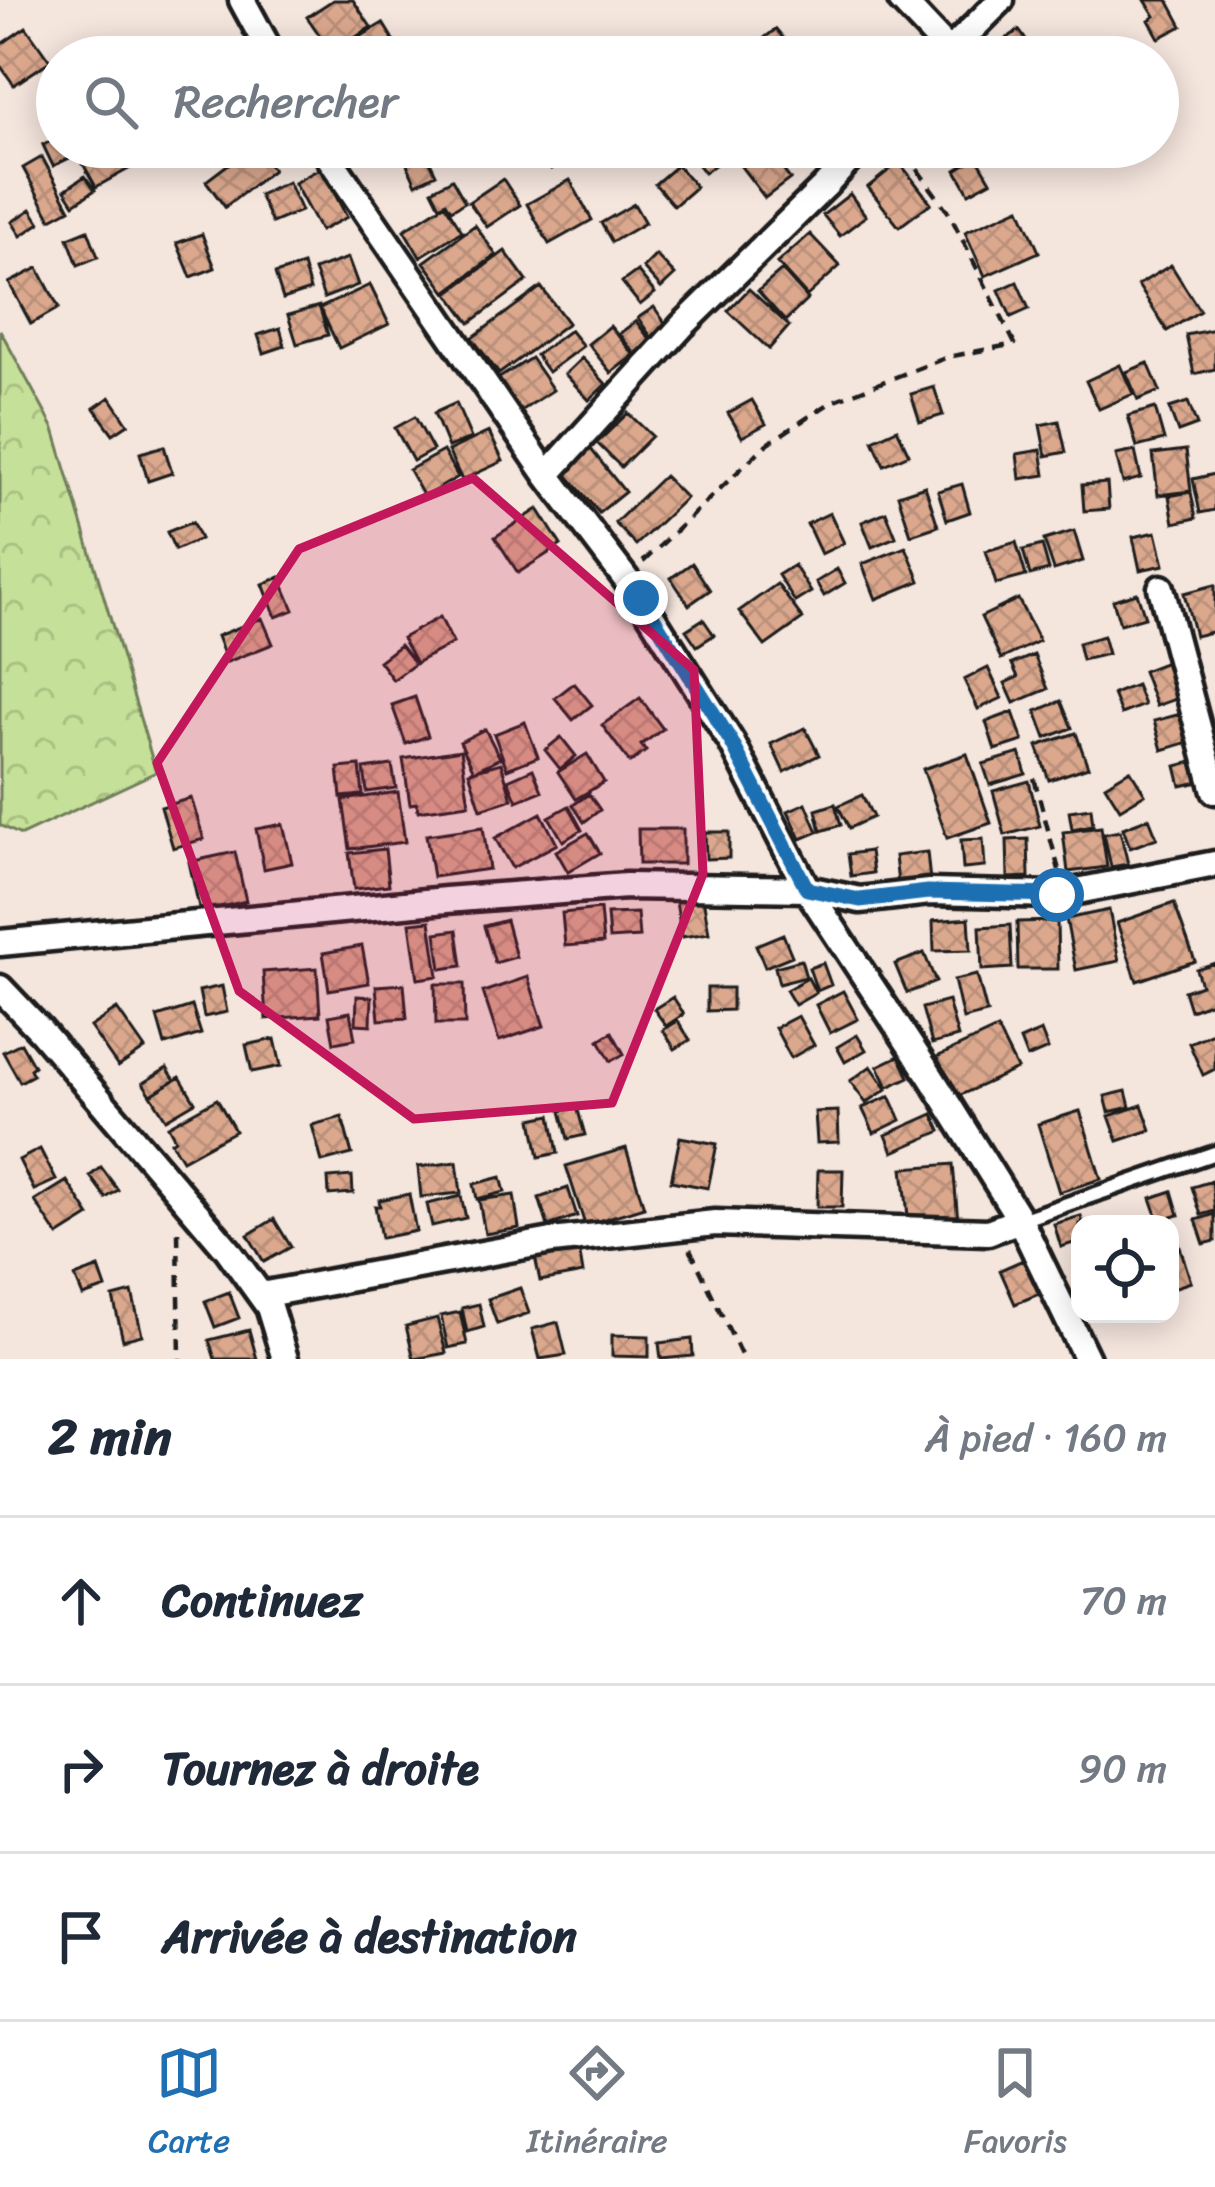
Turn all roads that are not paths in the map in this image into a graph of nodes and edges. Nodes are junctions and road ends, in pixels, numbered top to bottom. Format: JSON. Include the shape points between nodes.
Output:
{"nodes":[{"id":1,"x":242,"y":0,"type":"edge"},
{"id":2,"x":901,"y":0,"type":"edge"},
{"id":3,"x":1000,"y":0,"type":"edge"},
{"id":4,"x":262,"y":36,"type":"edge"},
{"id":5,"x":931,"y":36,"type":"edge"},
{"id":6,"x":964,"y":36,"type":"edge"},
{"id":7,"x":336,"y":168,"type":"edge"},
{"id":8,"x":840,"y":168,"type":"edge"},
{"id":9,"x":547,"y":475,"type":"junction"},
{"id":10,"x":1161,"y":588,"type":"dead end"},
{"id":11,"x":1215,"y":791,"type":"edge"},
{"id":12,"x":1215,"y":864,"type":"edge"},
{"id":13,"x":807,"y":889,"type":"junction"},
{"id":14,"x":0,"y":943,"type":"edge"},
{"id":15,"x":0,"y":988,"type":"edge"},
{"id":16,"x":1215,"y":1153,"type":"edge"},
{"id":17,"x":1019,"y":1220,"type":"junction"},
{"id":18,"x":260,"y":1295,"type":"junction"},
{"id":19,"x":285,"y":1359,"type":"edge"},
{"id":20,"x":1087,"y":1359,"type":"edge"}],
"edges":[{"from":1,"to":4,"type":"street"},
{"from":2,"to":5,"type":"street"},
{"from":3,"to":6,"type":"street"},
{"from":7,"to":9,"type":"street"},
{"from":8,"to":9,"type":"street"},
{"from":9,"to":13,"type":"street","via":[[626,578],[732,743]]},
{"from":10,"to":11,"type":"street"},
{"from":12,"to":13,"type":"street","via":[[1064,893],[860,900]]},
{"from":13,"to":14,"type":"street","via":[[626,886]]},
{"from":13,"to":17,"type":"street"},
{"from":15,"to":18,"type":"street"},
{"from":16,"to":17,"type":"lane"},
{"from":17,"to":18,"type":"street","via":[[988,1232],[715,1223],[552,1241]]},
{"from":17,"to":20,"type":"street"},
{"from":18,"to":19,"type":"street"}]}
